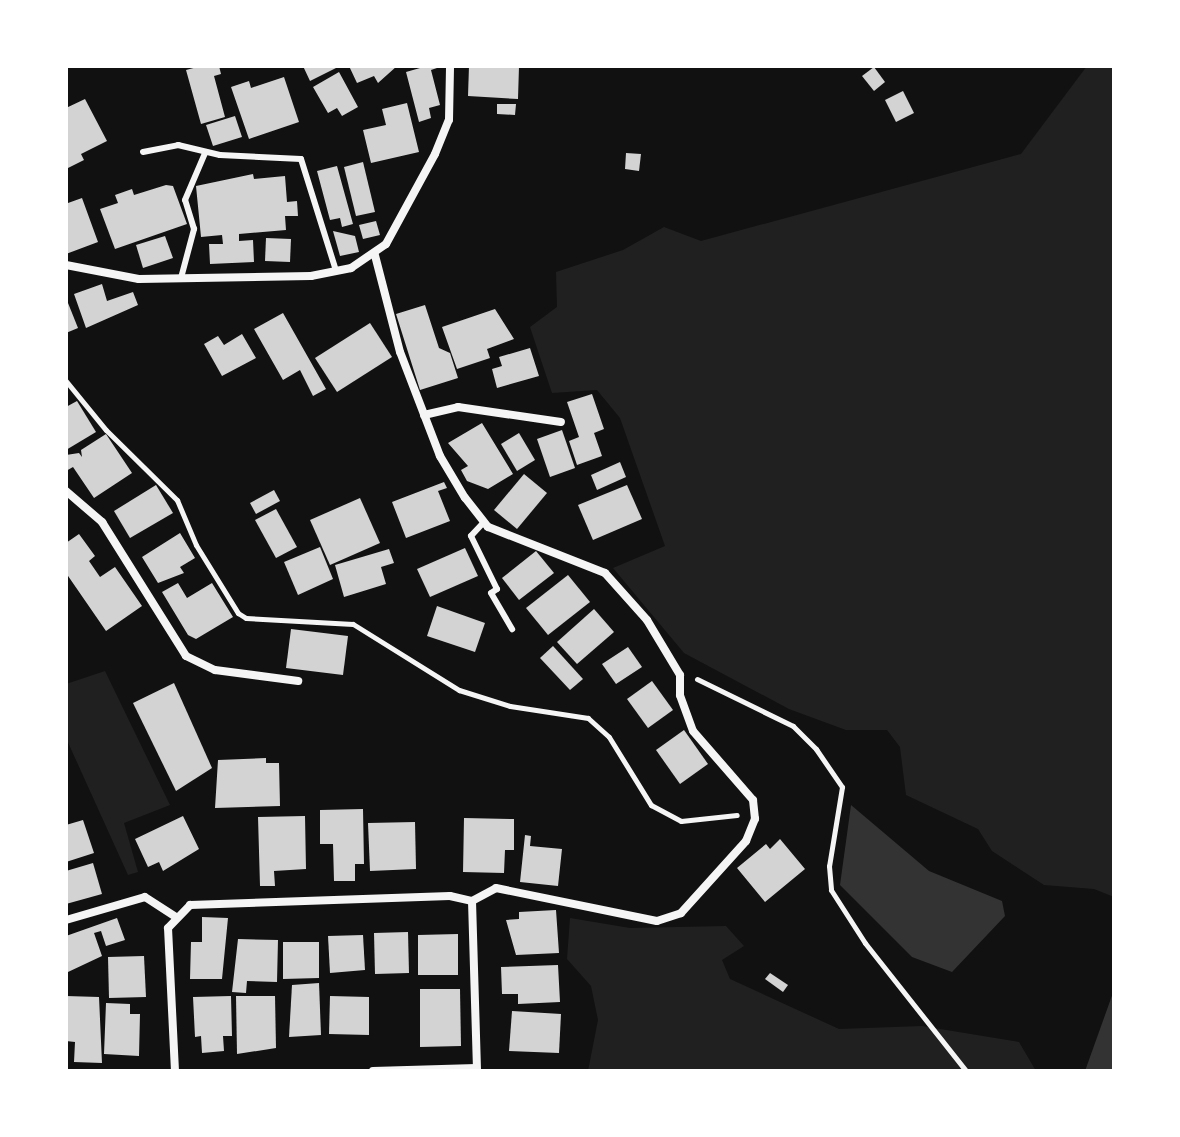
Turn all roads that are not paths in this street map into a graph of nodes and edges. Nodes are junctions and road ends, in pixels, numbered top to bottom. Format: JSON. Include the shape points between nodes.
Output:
{"nodes":[{"id":1,"x":450,"y":66,"type":"edge"},
{"id":2,"x":143,"y":152,"type":"dead end"},
{"id":3,"x":205,"y":153,"type":"junction"},
{"id":4,"x":375,"y":255,"type":"junction"},
{"id":5,"x":66,"y":265,"type":"edge"},
{"id":6,"x":336,"y":271,"type":"junction"},
{"id":7,"x":181,"y":278,"type":"junction"},
{"id":8,"x":424,"y":415,"type":"junction"},
{"id":9,"x":561,"y":422,"type":"dead end"},
{"id":10,"x":66,"y":491,"type":"edge"},
{"id":11,"x":484,"y":522,"type":"junction"},
{"id":12,"x":512,"y":629,"type":"dead end"},
{"id":13,"x":298,"y":681,"type":"dead end"},
{"id":14,"x":472,"y":901,"type":"junction"},
{"id":15,"x":177,"y":918,"type":"junction"},
{"id":16,"x":66,"y":920,"type":"edge"},
{"id":17,"x":476,"y":1070,"type":"edge"},
{"id":18,"x":175,"y":1071,"type":"edge"},
{"id":19,"x":373,"y":1071,"type":"edge"}],
"edges":[{"from":1,"to":4,"type":"street","via":[[449,120],[400,218]]},
{"from":2,"to":3,"type":"lane","via":[[178,145]]},
{"from":3,"to":6,"type":"lane","via":[[301,159]]},
{"from":3,"to":7,"type":"lane","via":[[185,200],[194,229]]},
{"from":4,"to":6,"type":"street"},
{"from":4,"to":8,"type":"street"},
{"from":5,"to":7,"type":"street","via":[[139,279]]},
{"from":6,"to":7,"type":"street"},
{"from":8,"to":9,"type":"street","via":[[458,407]]},
{"from":8,"to":11,"type":"street","via":[[440,456]]},
{"from":10,"to":13,"type":"street","via":[[102,522],[186,656],[215,670]]},
{"from":11,"to":12,"type":"lane","via":[[471,536],[497,589],[491,593]]},
{"from":11,"to":14,"type":"street","via":[[605,573],[647,620],[680,675],[680,695],[693,731],[753,800],[754,813],[746,841],[681,913],[657,921],[496,888]]},
{"from":14,"to":15,"type":"street","via":[[450,896],[190,905]]},
{"from":14,"to":17,"type":"street"},
{"from":15,"to":16,"type":"street","via":[[145,897]]},
{"from":15,"to":18,"type":"street","via":[[168,928]]},
{"from":17,"to":19,"type":"street"}]}
